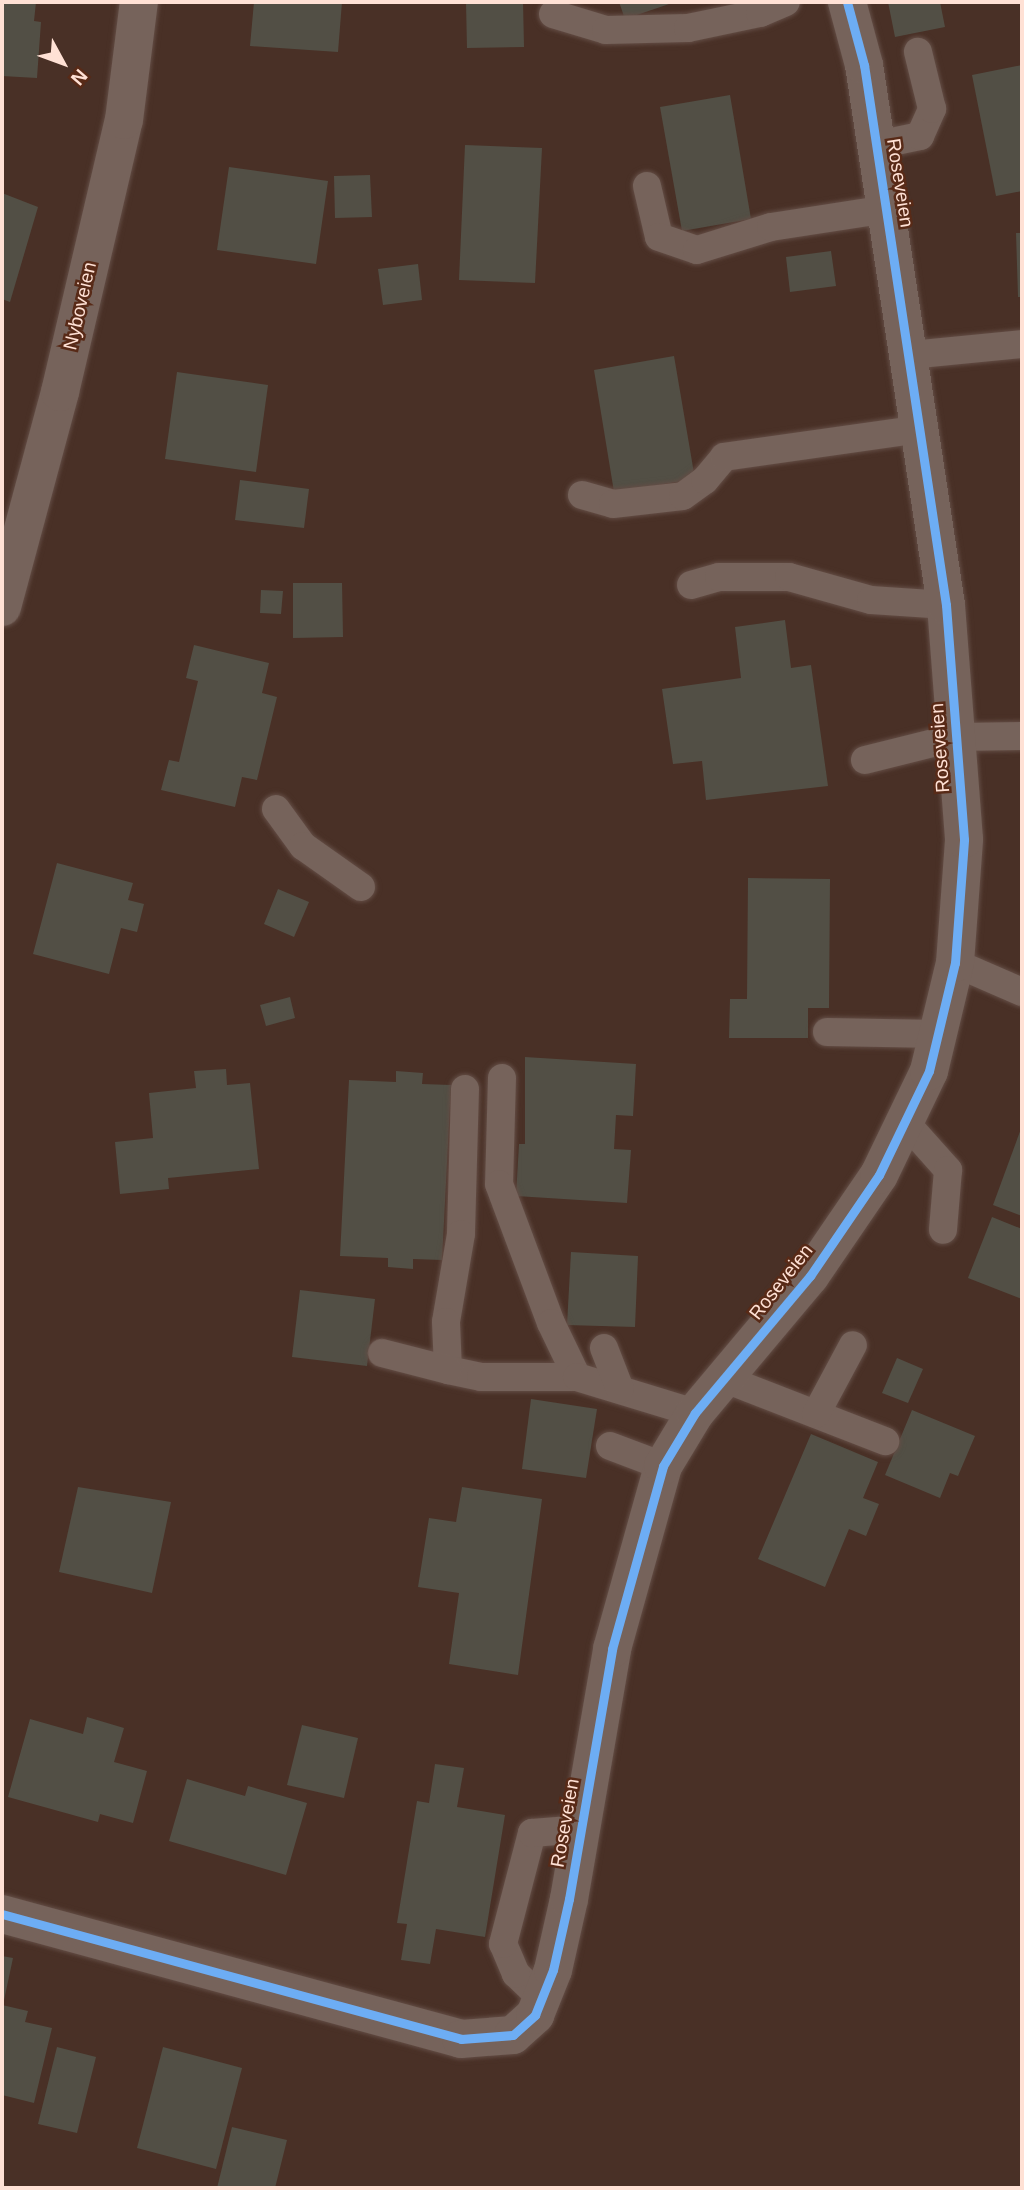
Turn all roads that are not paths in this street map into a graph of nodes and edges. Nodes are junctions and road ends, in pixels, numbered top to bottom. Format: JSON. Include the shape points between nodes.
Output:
{"nodes":[{"id":1,"x":139,"y":2,"type":"edge"},
{"id":2,"x":786,"y":2,"type":"edge"},
{"id":3,"x":847,"y":2,"type":"edge"},
{"id":4,"x":553,"y":14,"type":"dead end"},
{"id":5,"x":918,"y":52,"type":"dead end"},
{"id":6,"x":877,"y":145,"type":"junction"},
{"id":7,"x":648,"y":186,"type":"dead end"},
{"id":8,"x":887,"y":209,"type":"junction"},
{"id":9,"x":1022,"y":344,"type":"edge"},
{"id":10,"x":910,"y":355,"type":"junction"},
{"id":11,"x":921,"y":429,"type":"junction"},
{"id":12,"x":582,"y":495,"type":"dead end"},
{"id":13,"x":691,"y":584,"type":"dead end"},
{"id":14,"x":946,"y":605,"type":"junction"},
{"id":15,"x":2,"y":607,"type":"edge"},
{"id":16,"x":1022,"y":736,"type":"edge"},
{"id":17,"x":957,"y":737,"type":"junction"},
{"id":18,"x":865,"y":760,"type":"dead end"},
{"id":19,"x":276,"y":809,"type":"dead end"},
{"id":20,"x":361,"y":887,"type":"dead end"},
{"id":21,"x":955,"y":964,"type":"junction"},
{"id":22,"x":1022,"y":992,"type":"edge"},
{"id":23,"x":827,"y":1032,"type":"dead end"},
{"id":24,"x":939,"y":1034,"type":"junction"},
{"id":25,"x":502,"y":1078,"type":"dead end"},
{"id":26,"x":465,"y":1089,"type":"dead end"},
{"id":27,"x":907,"y":1124,"type":"junction"},
{"id":28,"x":943,"y":1230,"type":"dead end"},
{"id":29,"x":853,"y":1345,"type":"dead end"},
{"id":30,"x":604,"y":1348,"type":"dead end"},
{"id":31,"x":382,"y":1353,"type":"dead end"},
{"id":32,"x":448,"y":1370,"type":"junction"},
{"id":33,"x":577,"y":1377,"type":"junction"},
{"id":34,"x":725,"y":1379,"type":"junction"},
{"id":35,"x":620,"y":1389,"type":"junction"},
{"id":36,"x":695,"y":1413,"type":"junction"},
{"id":37,"x":816,"y":1414,"type":"junction"},
{"id":38,"x":885,"y":1441,"type":"dead end"},
{"id":39,"x":610,"y":1446,"type":"dead end"},
{"id":40,"x":663,"y":1466,"type":"junction"},
{"id":41,"x":582,"y":1829,"type":"junction"},
{"id":42,"x":2,"y":1914,"type":"edge"},
{"id":43,"x":541,"y":1998,"type":"junction"}],
"edges":[{"from":1,"to":15,"type":"street","name":"Nyboveien","via":[[124,120],[60,392]]},
{"from":2,"to":4,"type":"lane","via":[[760,13],[688,28],[606,30]]},
{"from":3,"to":6,"type":"street","name":"Roseveien","via":[[864,65]]},
{"from":5,"to":6,"type":"lane","via":[[932,109],[920,136]]},
{"from":6,"to":8,"type":"street","name":"Roseveien"},
{"from":7,"to":8,"type":"lane","via":[[660,237],[697,250],[771,227]]},
{"from":8,"to":10,"type":"street","name":"Roseveien"},
{"from":9,"to":10,"type":"lane"},
{"from":10,"to":11,"type":"street","name":"Roseveien"},
{"from":11,"to":12,"type":"lane","via":[[724,457],[705,480],[682,496],[613,504]]},
{"from":11,"to":14,"type":"street","name":"Roseveien"},
{"from":13,"to":14,"type":"lane","via":[[719,577],[789,577],[872,600]]},
{"from":14,"to":17,"type":"street","name":"Roseveien"},
{"from":16,"to":17,"type":"lane"},
{"from":17,"to":18,"type":"lane"},
{"from":17,"to":21,"type":"street","name":"Roseveien","via":[[964,839]]},
{"from":19,"to":20,"type":"lane","via":[[303,846]]},
{"from":21,"to":22,"type":"lane"},
{"from":21,"to":24,"type":"street","name":"Roseveien"},
{"from":23,"to":24,"type":"lane"},
{"from":24,"to":27,"type":"street","name":"Roseveien"},
{"from":25,"to":33,"type":"lane","via":[[499,1184],[551,1323]]},
{"from":26,"to":32,"type":"lane","via":[[461,1234],[446,1322]]},
{"from":27,"to":28,"type":"lane","via":[[948,1170]]},
{"from":27,"to":34,"type":"street","name":"Roseveien","via":[[879,1175],[810,1276]]},
{"from":29,"to":37,"type":"lane"},
{"from":30,"to":35,"type":"lane"},
{"from":31,"to":32,"type":"lane"},
{"from":32,"to":33,"type":"lane","via":[[481,1377]]},
{"from":33,"to":35,"type":"lane"},
{"from":34,"to":36,"type":"street","name":"Roseveien"},
{"from":34,"to":37,"type":"lane"},
{"from":35,"to":36,"type":"lane"},
{"from":36,"to":40,"type":"street","name":"Roseveien"},
{"from":37,"to":38,"type":"lane"},
{"from":39,"to":40,"type":"lane"},
{"from":40,"to":41,"type":"street","name":"Roseveien","via":[[612,1649]]},
{"from":41,"to":43,"type":"street","name":"Roseveien","via":[[553,1970]]},
{"from":41,"to":43,"type":"lane","via":[[532,1833],[503,1944],[516,1973]]},
{"from":42,"to":43,"type":"street","name":"Roseveien","via":[[461,2039],[513,2035],[530,2021]]}]}
